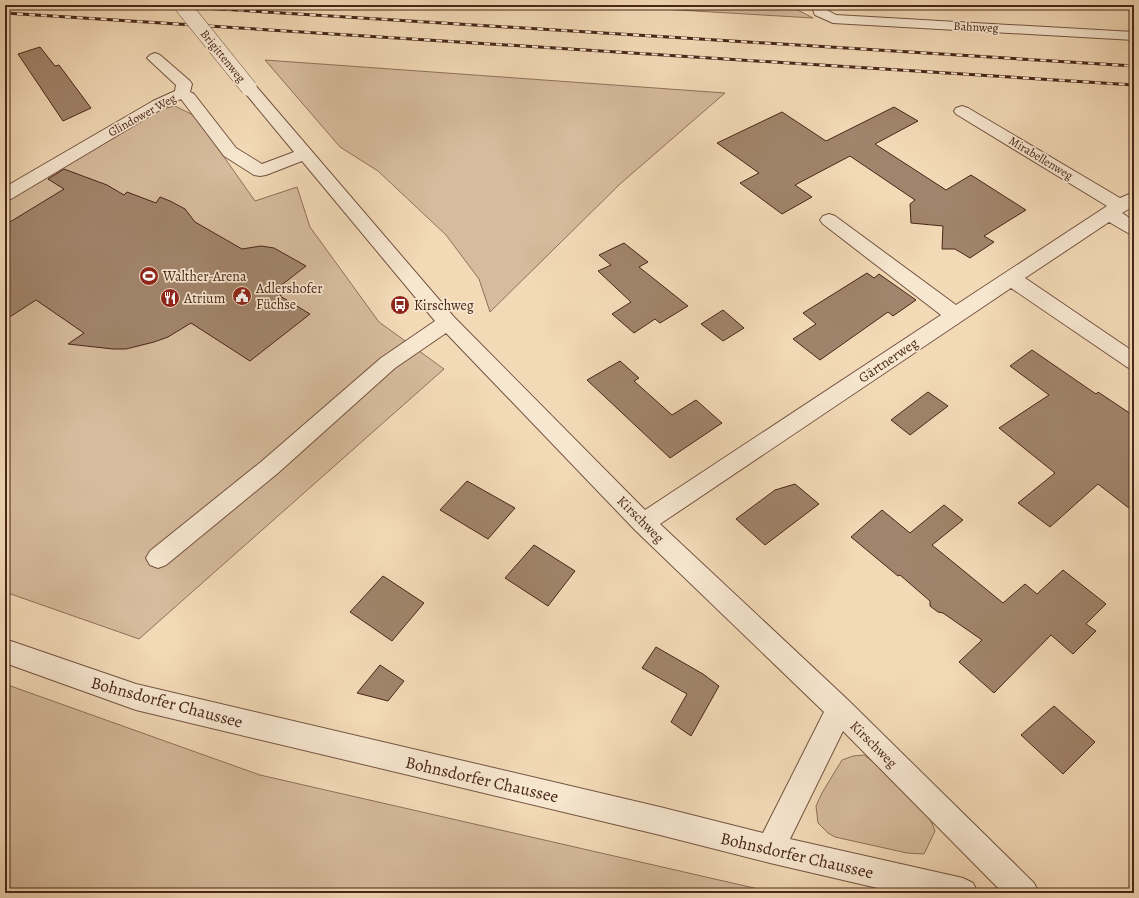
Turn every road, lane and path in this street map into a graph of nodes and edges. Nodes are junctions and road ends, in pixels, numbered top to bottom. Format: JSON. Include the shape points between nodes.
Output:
{"nodes":[{"id":1,"x":182,"y":5,"type":"edge"},
{"id":2,"x":819,"y":9,"type":"edge"},
{"id":3,"x":1134,"y":36,"type":"edge"},
{"id":4,"x":155,"y":58,"type":"dead end"},
{"id":5,"x":249,"y":88,"type":"joint"},
{"id":6,"x":182,"y":94,"type":"junction"},
{"id":7,"x":962,"y":111,"type":"dead end"},
{"id":8,"x":306,"y":154,"type":"junction"},
{"id":9,"x":5,"y":195,"type":"edge"},
{"id":10,"x":1124,"y":207,"type":"edge"},
{"id":11,"x":829,"y":220,"type":"dead end"},
{"id":12,"x":1134,"y":229,"type":"edge"},
{"id":13,"x":1012,"y":278,"type":"junction"},
{"id":14,"x":955,"y":315,"type":"junction"},
{"id":15,"x":447,"y":322,"type":"junction"},
{"id":16,"x":1134,"y":362,"type":"edge"},
{"id":17,"x":643,"y":523,"type":"junction"},
{"id":18,"x":158,"y":558,"type":"dead end"},
{"id":19,"x":5,"y":651,"type":"edge"},
{"id":20,"x":839,"y":709,"type":"junction"},
{"id":21,"x":770,"y":850,"type":"junction"},
{"id":22,"x":963,"y":893,"type":"edge"},
{"id":23,"x":1024,"y":893,"type":"edge"}],
"edges":[{"from":1,"to":5,"type":"street","name":"Brigittenweg","bridge":true},
{"from":2,"to":3,"type":"street","name":"Bahnweg","via":[[833,19]]},
{"from":4,"to":6,"type":"street","via":[[184,84]]},
{"from":5,"to":8,"type":"street","name":"Kirschweg"},
{"from":6,"to":8,"type":"street","name":"Glindower Weg","via":[[188,97],[230,152],[260,171]]},
{"from":6,"to":9,"type":"street","name":"Glindower Weg","via":[[159,104]]},
{"from":7,"to":10,"type":"street","name":"Mirabellenweg"},
{"from":8,"to":15,"type":"street","name":"Kirschweg"},
{"from":10,"to":12,"type":"street","name":"Mirabellenweg"},
{"from":10,"to":13,"type":"street","name":"Gärtnerweg"},
{"from":11,"to":14,"type":"street"},
{"from":13,"to":14,"type":"street","name":"Gärtnerweg"},
{"from":13,"to":16,"type":"street"},
{"from":14,"to":17,"type":"street","name":"Gärtnerweg"},
{"from":15,"to":17,"type":"street","name":"Kirschweg"},
{"from":15,"to":18,"type":"street","via":[[388,363],[270,467]]},
{"from":17,"to":20,"type":"street","name":"Kirschweg"},
{"from":19,"to":21,"type":"street","name":"Bohnsdorfer Chaussee","via":[[136,697],[652,819]]},
{"from":20,"to":21,"type":"street"},
{"from":20,"to":23,"type":"street","name":"Kirschweg"},
{"from":21,"to":22,"type":"street","name":"Bohnsdorfer Chaussee"}]}
